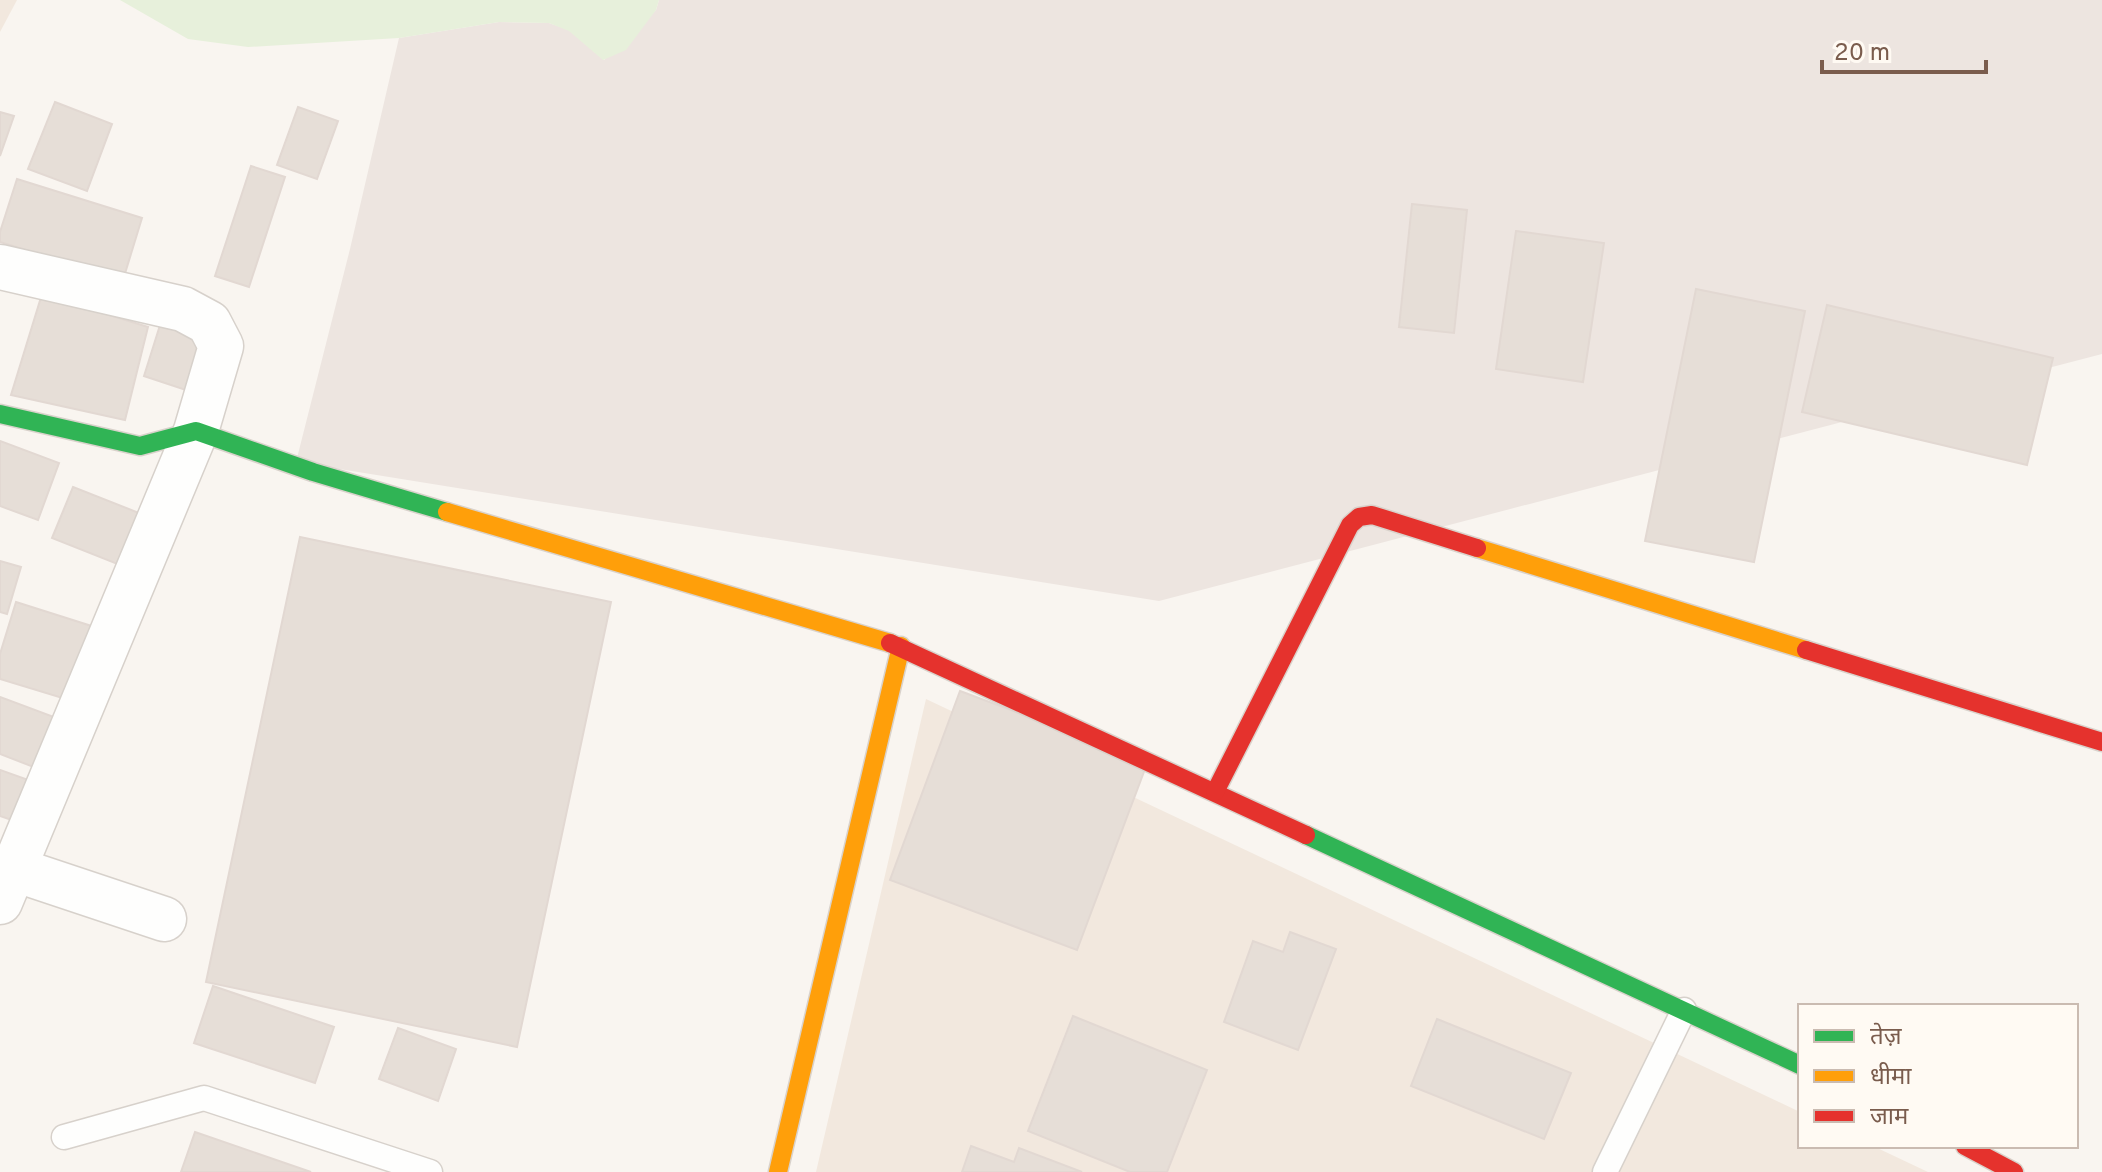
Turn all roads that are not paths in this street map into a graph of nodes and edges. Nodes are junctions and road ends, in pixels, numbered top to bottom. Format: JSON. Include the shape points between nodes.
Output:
{"nodes":[{"id":1,"x":0,"y":267,"type":"edge"},
{"id":2,"x":0,"y":414,"type":"edge"},
{"id":3,"x":196,"y":431,"type":"junction"},
{"id":4,"x":901,"y":646,"type":"junction"},
{"id":5,"x":2102,"y":742,"type":"edge"},
{"id":6,"x":1215,"y":792,"type":"junction"},
{"id":7,"x":7,"y":885,"type":"edge"},
{"id":8,"x":164,"y":919,"type":"dead end"},
{"id":9,"x":1684,"y":1010,"type":"junction"},
{"id":10,"x":1798,"y":1064,"type":"edge"},
{"id":11,"x":64,"y":1137,"type":"dead end"},
{"id":12,"x":1969,"y":1148,"type":"edge"},
{"id":13,"x":430,"y":1172,"type":"edge"},
{"id":14,"x":778,"y":1172,"type":"edge"},
{"id":15,"x":1605,"y":1172,"type":"edge"},
{"id":16,"x":2014,"y":1172,"type":"edge"}],
"edges":[{"from":1,"to":3,"type":"street","via":[[183,309],[209,323],[221,346]]},
{"from":2,"to":3,"type":"street","via":[[140,446]]},
{"from":3,"to":4,"type":"street","via":[[313,472]]},
{"from":3,"to":7,"type":"street"},
{"from":4,"to":6,"type":"street"},
{"from":4,"to":14,"type":"street"},
{"from":5,"to":6,"type":"street","via":[[1372,515],[1350,525]]},
{"from":6,"to":9,"type":"street"},
{"from":7,"to":8,"type":"street"},
{"from":9,"to":10,"type":"street"},
{"from":9,"to":15,"type":"lane"},
{"from":11,"to":13,"type":"lane","via":[[204,1098]]},
{"from":12,"to":16,"type":"street"}]}
